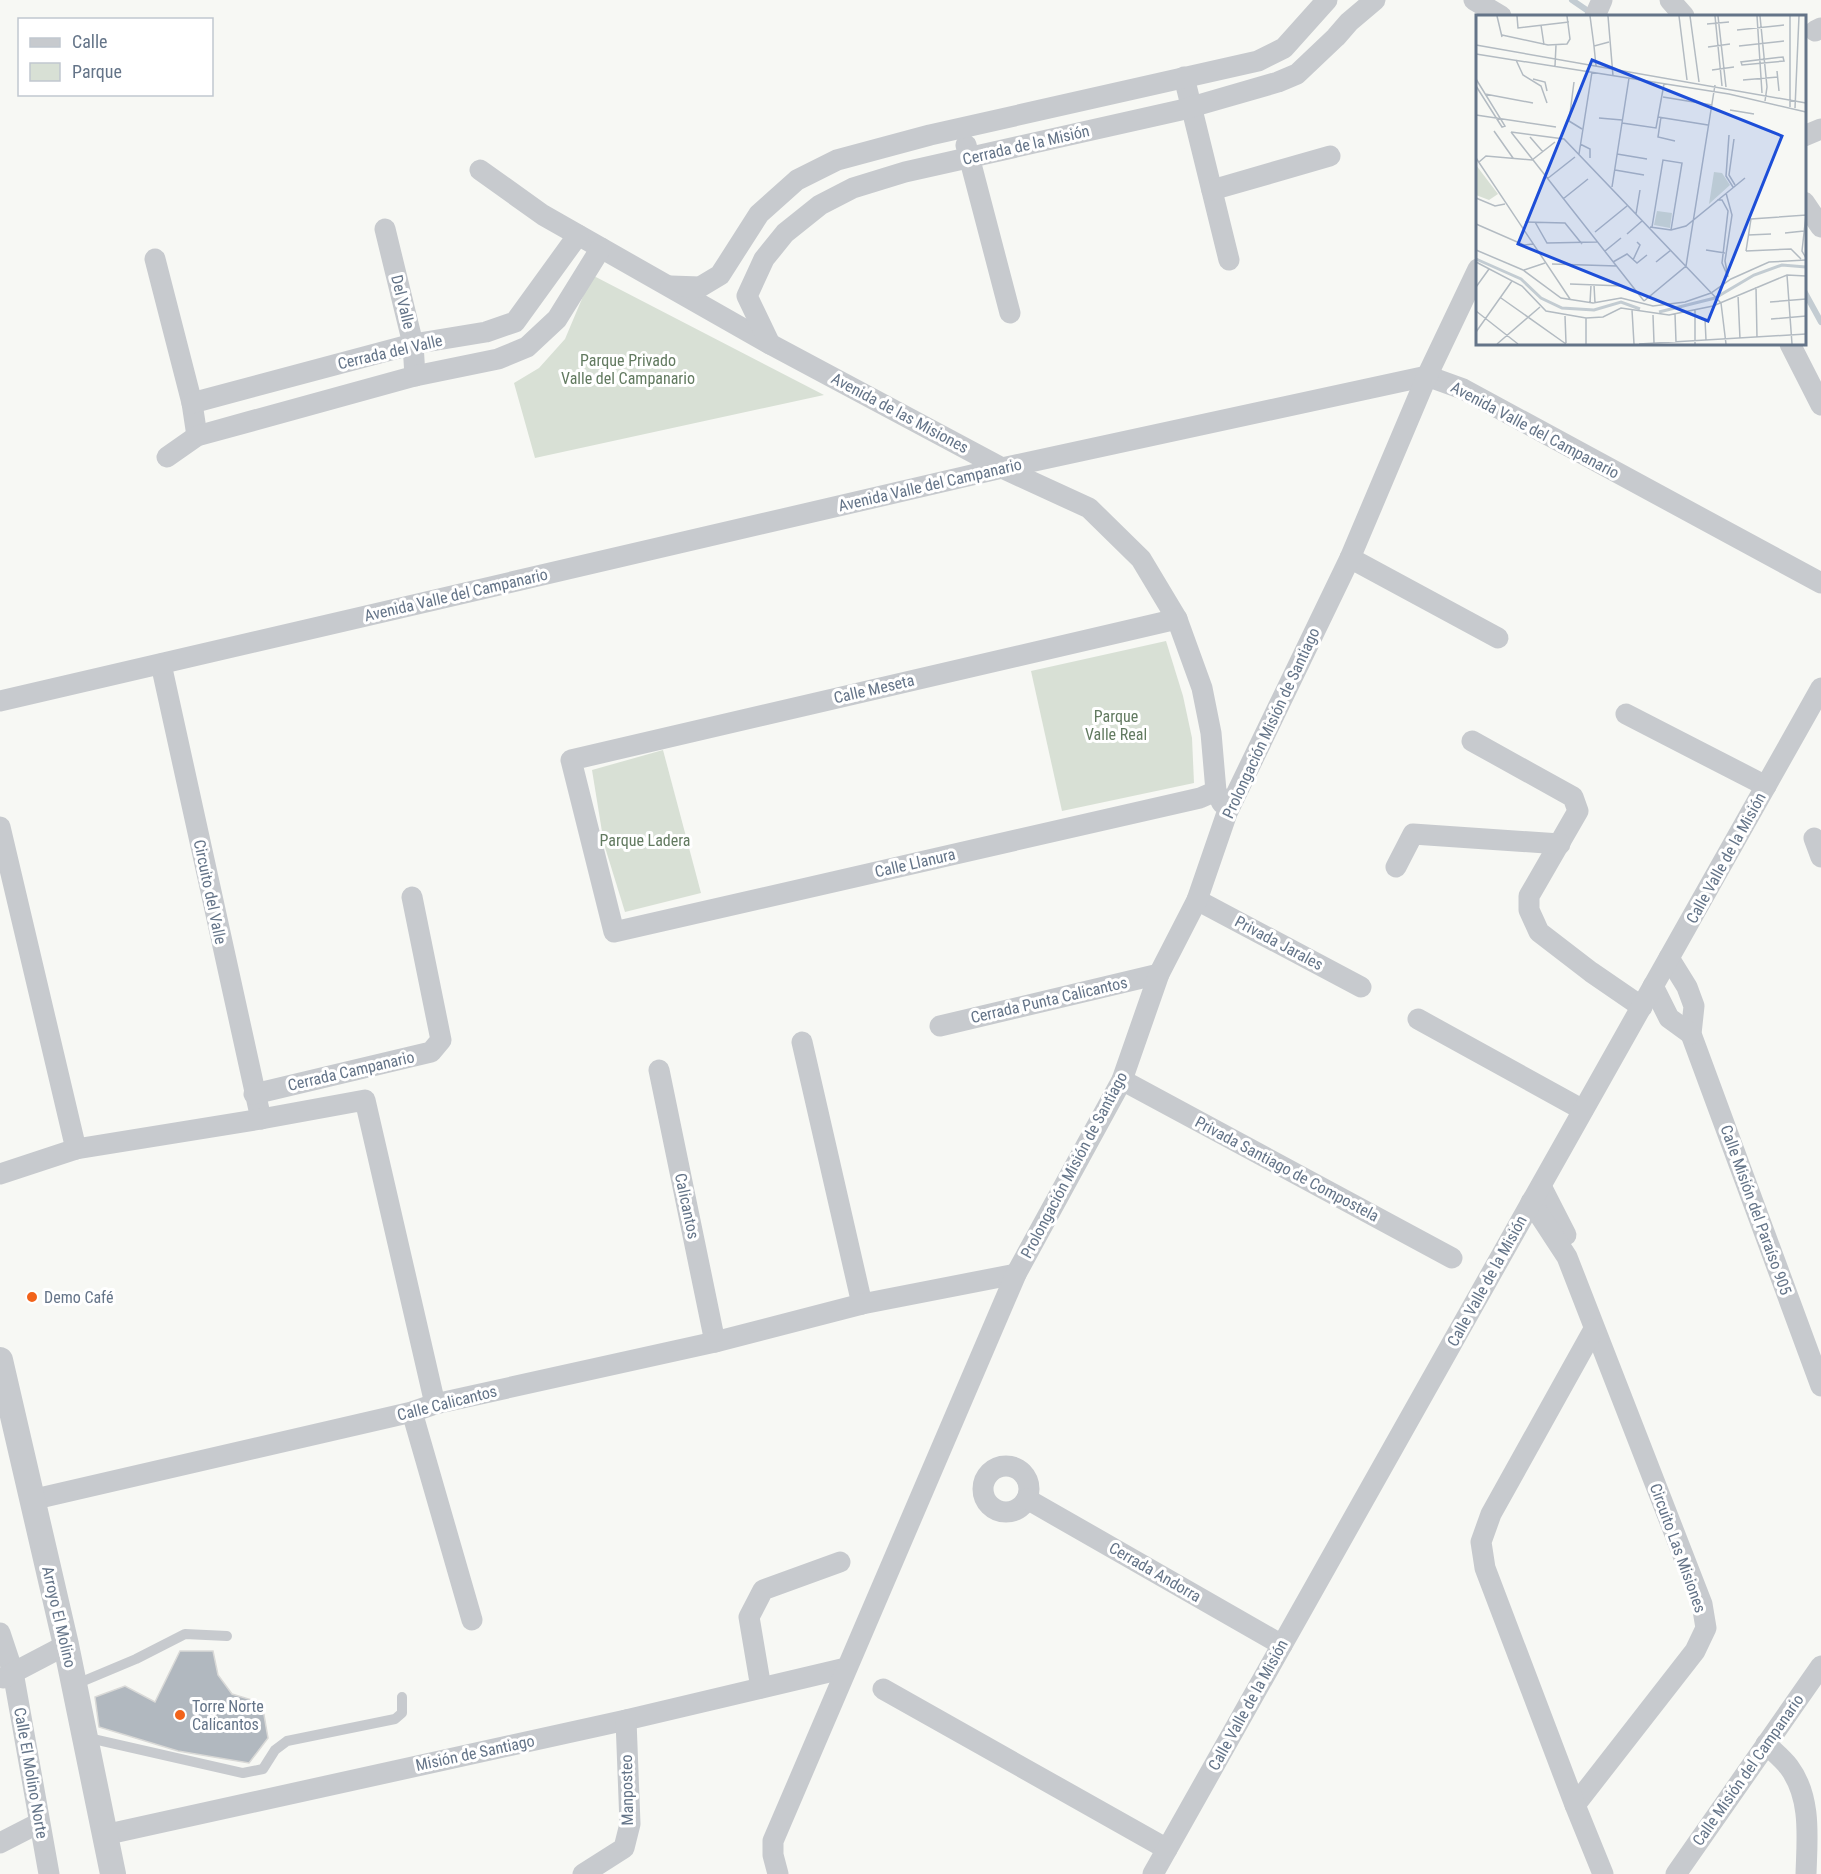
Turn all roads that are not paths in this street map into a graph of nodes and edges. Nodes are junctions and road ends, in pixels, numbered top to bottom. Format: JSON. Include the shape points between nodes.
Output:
{"nodes":[{"id":1,"x":1327,"y":0,"type":"edge"},
{"id":2,"x":1375,"y":0,"type":"edge"},
{"id":3,"x":1474,"y":0,"type":"edge"},
{"id":4,"x":1602,"y":0,"type":"edge"},
{"id":5,"x":1670,"y":0,"type":"edge"},
{"id":6,"x":1499,"y":15,"type":"edge"},
{"id":7,"x":1595,"y":15,"type":"edge"},
{"id":8,"x":1682,"y":15,"type":"edge"},
{"id":9,"x":1184,"y":77,"type":"junction"},
{"id":10,"x":1193,"y":107,"type":"junction"},
{"id":11,"x":961,"y":128,"type":"junction"},
{"id":12,"x":1821,"y":129,"type":"edge"},
{"id":13,"x":1806,"y":135,"type":"edge"},
{"id":14,"x":1330,"y":156,"type":"dead end"},
{"id":15,"x":969,"y":158,"type":"junction"},
{"id":16,"x":480,"y":170,"type":"dead end"},
{"id":17,"x":1212,"y":190,"type":"junction"},
{"id":18,"x":1806,"y":205,"type":"edge"},
{"id":19,"x":756,"y":218,"type":"junction"},
{"id":20,"x":1821,"y":227,"type":"edge"},
{"id":21,"x":385,"y":230,"type":"dead end"},
{"id":22,"x":578,"y":235,"type":"junction"},
{"id":23,"x":779,"y":240,"type":"junction"},
{"id":24,"x":601,"y":248,"type":"junction"},
{"id":25,"x":155,"y":259,"type":"dead end"},
{"id":26,"x":1229,"y":260,"type":"dead end"},
{"id":27,"x":1476,"y":273,"type":"edge"},
{"id":28,"x":667,"y":285,"type":"junction"},
{"id":29,"x":1010,"y":313,"type":"dead end"},
{"id":30,"x":515,"y":322,"type":"junction"},
{"id":31,"x":413,"y":344,"type":"junction"},
{"id":32,"x":771,"y":344,"type":"junction"},
{"id":33,"x":1791,"y":345,"type":"edge"},
{"id":34,"x":527,"y":347,"type":"junction"},
{"id":35,"x":415,"y":376,"type":"junction"},
{"id":36,"x":1427,"y":376,"type":"junction"},
{"id":37,"x":192,"y":403,"type":"junction"},
{"id":38,"x":1821,"y":405,"type":"edge"},
{"id":39,"x":197,"y":436,"type":"junction"},
{"id":40,"x":167,"y":456,"type":"dead end"},
{"id":41,"x":1002,"y":468,"type":"junction"},
{"id":42,"x":1350,"y":558,"type":"junction"},
{"id":43,"x":1821,"y":583,"type":"edge"},
{"id":44,"x":1177,"y":619,"type":"junction"},
{"id":45,"x":1498,"y":639,"type":"dead end"},
{"id":46,"x":161,"y":664,"type":"junction"},
{"id":47,"x":1821,"y":688,"type":"edge"},
{"id":48,"x":0,"y":701,"type":"edge"},
{"id":49,"x":1626,"y":714,"type":"dead end"},
{"id":50,"x":1472,"y":741,"type":"dead end"},
{"id":51,"x":1766,"y":786,"type":"junction"},
{"id":52,"x":1216,"y":791,"type":"junction"},
{"id":53,"x":1227,"y":813,"type":"junction"},
{"id":54,"x":0,"y":827,"type":"edge"},
{"id":55,"x":1560,"y":844,"type":"junction"},
{"id":56,"x":1396,"y":867,"type":"dead end"},
{"id":57,"x":412,"y":897,"type":"dead end"},
{"id":58,"x":1197,"y":900,"type":"junction"},
{"id":59,"x":614,"y":932,"type":"joint"},
{"id":60,"x":1669,"y":958,"type":"junction"},
{"id":61,"x":1159,"y":974,"type":"junction"},
{"id":62,"x":1653,"y":986,"type":"junction"},
{"id":63,"x":1361,"y":987,"type":"dead end"},
{"id":64,"x":1642,"y":1007,"type":"junction"},
{"id":65,"x":1418,"y":1019,"type":"dead end"},
{"id":66,"x":940,"y":1026,"type":"dead end"},
{"id":67,"x":1691,"y":1034,"type":"junction"},
{"id":68,"x":802,"y":1042,"type":"dead end"},
{"id":69,"x":659,"y":1070,"type":"dead end"},
{"id":70,"x":1122,"y":1080,"type":"junction"},
{"id":71,"x":254,"y":1094,"type":"junction"},
{"id":72,"x":1583,"y":1110,"type":"junction"},
{"id":73,"x":261,"y":1119,"type":"junction"},
{"id":74,"x":76,"y":1149,"type":"junction"},
{"id":75,"x":0,"y":1174,"type":"edge"},
{"id":76,"x":1536,"y":1194,"type":"junction"},
{"id":77,"x":1452,"y":1258,"type":"dead end"},
{"id":78,"x":1016,"y":1274,"type":"junction"},
{"id":79,"x":862,"y":1304,"type":"junction"},
{"id":80,"x":1594,"y":1329,"type":"junction"},
{"id":81,"x":715,"y":1342,"type":"junction"},
{"id":82,"x":0,"y":1360,"type":"edge"},
{"id":83,"x":1821,"y":1386,"type":"edge"},
{"id":84,"x":435,"y":1404,"type":"junction"},
{"id":85,"x":412,"y":1412,"type":"junction"},
{"id":86,"x":1027,"y":1499,"type":"dead end"},
{"id":87,"x":31,"y":1500,"type":"junction"},
{"id":88,"x":840,"y":1562,"type":"dead end"},
{"id":89,"x":472,"y":1620,"type":"dead end"},
{"id":90,"x":0,"y":1633,"type":"edge"},
{"id":91,"x":227,"y":1636,"type":"dead end"},
{"id":92,"x":66,"y":1645,"type":"junction"},
{"id":93,"x":1282,"y":1645,"type":"junction"},
{"id":94,"x":1821,"y":1666,"type":"edge"},
{"id":95,"x":846,"y":1668,"type":"junction"},
{"id":96,"x":7,"y":1676,"type":"edge"},
{"id":97,"x":74,"y":1685,"type":"junction"},
{"id":98,"x":761,"y":1688,"type":"junction"},
{"id":99,"x":883,"y":1689,"type":"dead end"},
{"id":100,"x":402,"y":1697,"type":"dead end"},
{"id":101,"x":626,"y":1719,"type":"junction"},
{"id":102,"x":85,"y":1737,"type":"junction"},
{"id":103,"x":1766,"y":1744,"type":"junction"},
{"id":104,"x":1575,"y":1806,"type":"junction"},
{"id":105,"x":39,"y":1823,"type":"junction"},
{"id":106,"x":104,"y":1835,"type":"junction"},
{"id":107,"x":0,"y":1843,"type":"edge"},
{"id":108,"x":1167,"y":1849,"type":"junction"},
{"id":109,"x":49,"y":1874,"type":"edge"},
{"id":110,"x":113,"y":1874,"type":"edge"},
{"id":111,"x":583,"y":1874,"type":"edge"},
{"id":112,"x":778,"y":1874,"type":"edge"},
{"id":113,"x":1153,"y":1874,"type":"edge"},
{"id":114,"x":1603,"y":1874,"type":"edge"},
{"id":115,"x":1676,"y":1874,"type":"edge"},
{"id":116,"x":1806,"y":1874,"type":"edge"}],
"edges":[{"from":1,"to":9,"type":"street","name":"Cerrada de la Misión","via":[[1284,48],[1258,61]]},
{"from":2,"to":10,"type":"street","name":"Cerrada de la Misión","via":[[1297,74]]},
{"from":3,"to":6,"type":"street"},
{"from":4,"to":7,"type":"street"},
{"from":5,"to":8,"type":"street"},
{"from":9,"to":10,"type":"street"},
{"from":9,"to":11,"type":"street","name":"Cerrada de la Misión"},
{"from":10,"to":15,"type":"street","name":"Cerrada de la Misión"},
{"from":10,"to":17,"type":"street"},
{"from":11,"to":15,"type":"street"},
{"from":11,"to":19,"type":"street","name":"Cerrada de la Misión","via":[[837,160],[796,180]]},
{"from":12,"to":13,"type":"street"},
{"from":14,"to":17,"type":"street"},
{"from":15,"to":23,"type":"street","name":"Cerrada de la Misión","via":[[853,188],[820,205]]},
{"from":15,"to":29,"type":"street"},
{"from":16,"to":22,"type":"street","name":"Avenida de las Misiones"},
{"from":17,"to":26,"type":"street"},
{"from":18,"to":20,"type":"street"},
{"from":19,"to":23,"type":"street"},
{"from":19,"to":28,"type":"street","name":"Cerrada de la Misión","via":[[720,275],[700,287]]},
{"from":21,"to":31,"type":"street","name":"Del Valle"},
{"from":22,"to":24,"type":"street","name":"Avenida de las Misiones"},
{"from":22,"to":30,"type":"street"},
{"from":23,"to":32,"type":"street","name":"Cerrada de la Misión","via":[[764,260],[747,296]]},
{"from":24,"to":28,"type":"street","name":"Avenida de las Misiones"},
{"from":24,"to":34,"type":"street","name":"Cerrada del Valle","via":[[557,319]]},
{"from":25,"to":37,"type":"street"},
{"from":27,"to":36,"type":"street","name":"Prolongación Misión de Santiago"},
{"from":28,"to":32,"type":"street","name":"Avenida de las Misiones"},
{"from":30,"to":31,"type":"street","name":"Cerrada del Valle","via":[[486,332]]},
{"from":30,"to":34,"type":"street"},
{"from":31,"to":35,"type":"street","name":"Del Valle"},
{"from":31,"to":37,"type":"street","name":"Cerrada del Valle"},
{"from":32,"to":41,"type":"street","name":"Avenida de las Misiones"},
{"from":33,"to":38,"type":"street"},
{"from":34,"to":35,"type":"street","name":"Cerrada del Valle","via":[[498,359]]},
{"from":35,"to":39,"type":"street","name":"Cerrada del Valle"},
{"from":36,"to":41,"type":"street","name":"Avenida Valle del Campanario"},
{"from":36,"to":42,"type":"street","name":"Prolongación Misión de Santiago"},
{"from":36,"to":43,"type":"street","name":"Avenida Valle del Campanario","via":[[1462,389]]},
{"from":37,"to":39,"type":"street"},
{"from":39,"to":40,"type":"street","name":"Cerrada del Valle"},
{"from":41,"to":44,"type":"street","name":"Avenida de las Misiones","via":[[1089,508],[1141,558]]},
{"from":41,"to":46,"type":"street","name":"Avenida Valle del Campanario"},
{"from":42,"to":45,"type":"street"},
{"from":42,"to":53,"type":"street","name":"Prolongación Misión de Santiago"},
{"from":44,"to":52,"type":"street","name":"Avenida de las Misiones","via":[[1202,688]]},
{"from":44,"to":59,"type":"street","name":"Calle Meseta","via":[[571,760]]},
{"from":46,"to":48,"type":"street","name":"Avenida Valle del Campanario"},
{"from":46,"to":71,"type":"street","name":"Circuito del Valle"},
{"from":47,"to":51,"type":"street","name":"Calle Valle de la Misión"},
{"from":49,"to":51,"type":"street"},
{"from":50,"to":55,"type":"street","via":[[1573,798],[1578,812]]},
{"from":51,"to":60,"type":"street","name":"Calle Valle de la Misión"},
{"from":52,"to":53,"type":"street","name":"Avenida de las Misiones"},
{"from":52,"to":59,"type":"street","name":"Calle Llanura","via":[[1200,798]]},
{"from":53,"to":58,"type":"street","name":"Prolongación Misión de Santiago"},
{"from":54,"to":74,"type":"street"},
{"from":55,"to":56,"type":"street","via":[[1413,834]]},
{"from":55,"to":64,"type":"street","via":[[1529,896],[1529,910],[1539,932]]},
{"from":57,"to":71,"type":"street","name":"Cerrada Campanario","via":[[441,1040],[431,1052]]},
{"from":58,"to":61,"type":"street","name":"Prolongación Misión de Santiago"},
{"from":58,"to":63,"type":"street","name":"Privada Jarales"},
{"from":60,"to":62,"type":"street","name":"Calle Valle de la Misión"},
{"from":60,"to":67,"type":"street","via":[[1694,1006]]},
{"from":61,"to":66,"type":"street","name":"Cerrada Punta Calicantos"},
{"from":61,"to":70,"type":"street","name":"Prolongación Misión de Santiago"},
{"from":62,"to":64,"type":"street","name":"Calle Valle de la Misión"},
{"from":62,"to":67,"type":"street","via":[[1669,1018]]},
{"from":64,"to":72,"type":"street","name":"Calle Valle de la Misión"},
{"from":65,"to":72,"type":"street"},
{"from":67,"to":83,"type":"street","name":"Calle Misión del Paraíso 905"},
{"from":68,"to":79,"type":"street"},
{"from":69,"to":81,"type":"street","name":"Calicantos"},
{"from":70,"to":77,"type":"street","name":"Privada Santiago de Compostela"},
{"from":70,"to":78,"type":"street","name":"Prolongación Misión de Santiago"},
{"from":71,"to":73,"type":"street","name":"Circuito del Valle"},
{"from":72,"to":76,"type":"street","name":"Calle Valle de la Misión"},
{"from":73,"to":74,"type":"street"},
{"from":73,"to":84,"type":"street","via":[[364,1100]]},
{"from":74,"to":75,"type":"street"},
{"from":76,"to":80,"type":"street","name":"Circuito Las Misiones","via":[[1566,1234],[1567,1257]]},
{"from":76,"to":93,"type":"street","name":"Calle Valle de la Misión"},
{"from":78,"to":79,"type":"street","name":"Calle Calicantos"},
{"from":78,"to":95,"type":"street","name":"Prolongación Misión de Santiago"},
{"from":79,"to":81,"type":"street","name":"Calle Calicantos"},
{"from":80,"to":104,"type":"street","via":[[1491,1514],[1481,1542],[1485,1568]]},
{"from":80,"to":104,"type":"street","name":"Circuito Las Misiones","via":[[1702,1604],[1706,1628],[1695,1651]]},
{"from":81,"to":84,"type":"street","name":"Calle Calicantos"},
{"from":82,"to":87,"type":"street","name":"Arroyo El Molino"},
{"from":84,"to":85,"type":"street","name":"Calle Calicantos"},
{"from":85,"to":87,"type":"street","name":"Calle Calicantos"},
{"from":85,"to":89,"type":"street"},
{"from":86,"to":93,"type":"street","name":"Cerrada Andorra"},
{"from":87,"to":92,"type":"street","name":"Arroyo El Molino"},
{"from":88,"to":98,"type":"street","via":[[763,1590],[749,1617]]},
{"from":90,"to":96,"type":"street","name":"Calle El Molino Norte"},
{"from":91,"to":97,"type":"lane","via":[[185,1634]]},
{"from":92,"to":96,"type":"street"},
{"from":92,"to":97,"type":"street","name":"Arroyo El Molino"},
{"from":93,"to":108,"type":"street","name":"Calle Valle de la Misión"},
{"from":94,"to":103,"type":"street","name":"Calle Misión del Campanario"},
{"from":95,"to":98,"type":"street","name":"Misión de Santiago"},
{"from":95,"to":112,"type":"street","name":"Prolongación Misión de Santiago","via":[[773,1841]]},
{"from":96,"to":105,"type":"street","name":"Calle El Molino Norte"},
{"from":97,"to":102,"type":"street","name":"Arroyo El Molino"},
{"from":98,"to":101,"type":"street","name":"Misión de Santiago"},
{"from":99,"to":108,"type":"street"},
{"from":100,"to":102,"type":"lane","via":[[402,1713],[395,1719],[287,1741],[275,1750],[263,1769],[243,1773]]},
{"from":101,"to":106,"type":"street","name":"Misión de Santiago"},
{"from":101,"to":111,"type":"street","name":"Manposteo","via":[[630,1824],[624,1848]]},
{"from":102,"to":106,"type":"street","name":"Arroyo El Molino"},
{"from":103,"to":115,"type":"street","name":"Calle Misión del Campanario"},
{"from":103,"to":116,"type":"street","via":[[1790,1768],[1803,1797],[1808,1823]]},
{"from":104,"to":114,"type":"street"},
{"from":105,"to":107,"type":"street"},
{"from":105,"to":109,"type":"street","name":"Calle El Molino Norte"},
{"from":106,"to":110,"type":"street","name":"Arroyo El Molino"},
{"from":108,"to":113,"type":"street","name":"Calle Valle de la Misión"}]}
